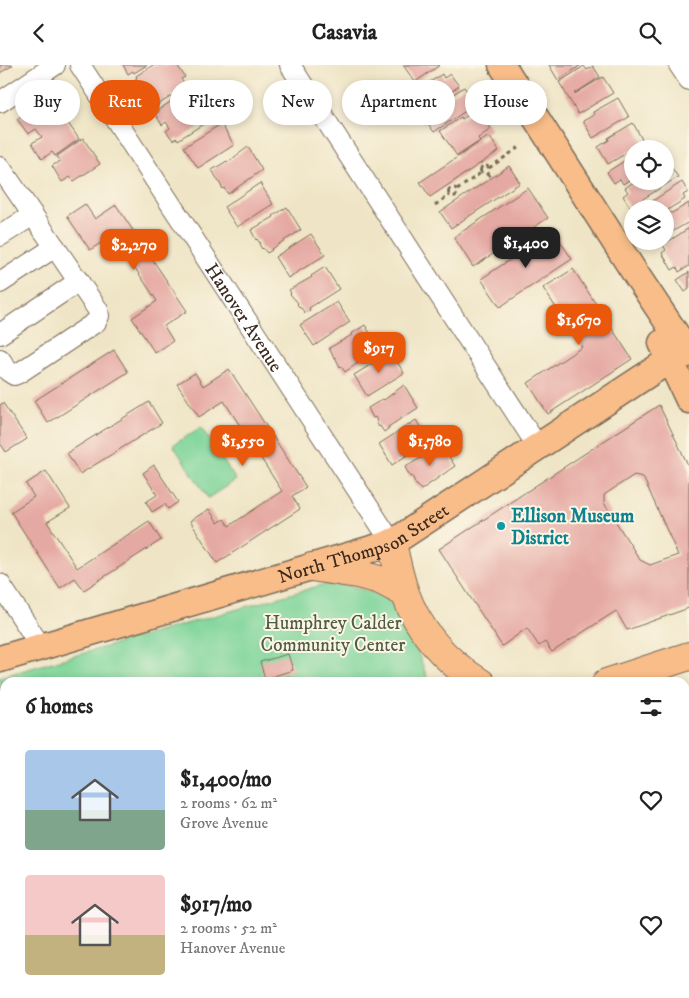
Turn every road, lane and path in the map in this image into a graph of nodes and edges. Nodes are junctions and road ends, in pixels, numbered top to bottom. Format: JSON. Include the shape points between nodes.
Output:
{"nodes":[{"id":1,"x":55,"y":65,"type":"edge"},
{"id":2,"x":80,"y":65,"type":"edge"},
{"id":3,"x":290,"y":65,"type":"edge"},
{"id":4,"x":502,"y":65,"type":"edge"},
{"id":5,"x":679,"y":65,"type":"edge"},
{"id":6,"x":689,"y":79,"type":"edge"},
{"id":7,"x":0,"y":102,"type":"edge"},
{"id":8,"x":521,"y":146,"type":"dead end"},
{"id":9,"x":0,"y":167,"type":"edge"},
{"id":10,"x":489,"y":168,"type":"junction"},
{"id":11,"x":482,"y":173,"type":"junction"},
{"id":12,"x":488,"y":173,"type":"junction"},
{"id":13,"x":491,"y":178,"type":"dead end"},
{"id":14,"x":457,"y":190,"type":"junction"},
{"id":15,"x":450,"y":195,"type":"junction"},
{"id":16,"x":456,"y":196,"type":"junction"},
{"id":17,"x":458,"y":200,"type":"dead end"},
{"id":18,"x":435,"y":205,"type":"dead end"},
{"id":19,"x":33,"y":215,"type":"junction"},
{"id":20,"x":0,"y":236,"type":"edge"},
{"id":21,"x":55,"y":247,"type":"junction"},
{"id":22,"x":79,"y":281,"type":"junction"},
{"id":23,"x":0,"y":283,"type":"edge"},
{"id":24,"x":0,"y":334,"type":"edge"},
{"id":25,"x":683,"y":352,"type":"edge"},
{"id":26,"x":0,"y":359,"type":"edge"},
{"id":27,"x":689,"y":400,"type":"edge"},
{"id":28,"x":538,"y":447,"type":"junction"},
{"id":29,"x":392,"y":543,"type":"junction"},
{"id":30,"x":311,"y":567,"type":"junction"},
{"id":31,"x":0,"y":584,"type":"edge"},
{"id":32,"x":405,"y":593,"type":"junction"},
{"id":33,"x":41,"y":647,"type":"junction"},
{"id":34,"x":689,"y":656,"type":"edge"},
{"id":35,"x":0,"y":659,"type":"edge"},
{"id":36,"x":473,"y":677,"type":"edge"},
{"id":37,"x":624,"y":677,"type":"edge"}],
"edges":[{"from":1,"to":7,"type":"street"},
{"from":2,"to":29,"type":"street","name":"Hanover Avenue"},
{"from":3,"to":28,"type":"street"},
{"from":4,"to":25,"type":"main road"},
{"from":5,"to":6,"type":"street"},
{"from":8,"to":10,"type":"path"},
{"from":9,"to":19,"type":"street"},
{"from":10,"to":11,"type":"path","via":[[482,165]]},
{"from":10,"to":12,"type":"path"},
{"from":11,"to":12,"type":"path"},
{"from":11,"to":14,"type":"path"},
{"from":12,"to":13,"type":"path"},
{"from":14,"to":15,"type":"path","via":[[449,187]]},
{"from":14,"to":16,"type":"path"},
{"from":15,"to":16,"type":"path"},
{"from":15,"to":18,"type":"path"},
{"from":16,"to":17,"type":"path"},
{"from":19,"to":20,"type":"street"},
{"from":19,"to":21,"type":"street"},
{"from":21,"to":22,"type":"street"},
{"from":21,"to":23,"type":"street"},
{"from":22,"to":24,"type":"street"},
{"from":22,"to":26,"type":"street","via":[[98,310],[96,322],[14,375]]},
{"from":25,"to":27,"type":"main road"},
{"from":25,"to":28,"type":"main road","name":"North Thompson Street"},
{"from":28,"to":29,"type":"main road","name":"North Thompson Street"},
{"from":29,"to":30,"type":"main road","name":"North Thompson Street"},
{"from":29,"to":32,"type":"highway"},
{"from":30,"to":32,"type":"highway","via":[[380,580]]},
{"from":30,"to":33,"type":"main road","name":"North Thompson Street"},
{"from":31,"to":33,"type":"street"},
{"from":32,"to":36,"type":"highway","via":[[427,637],[445,657]]},
{"from":33,"to":35,"type":"main road","name":"North Thompson Street"},
{"from":34,"to":37,"type":"highway"}]}
